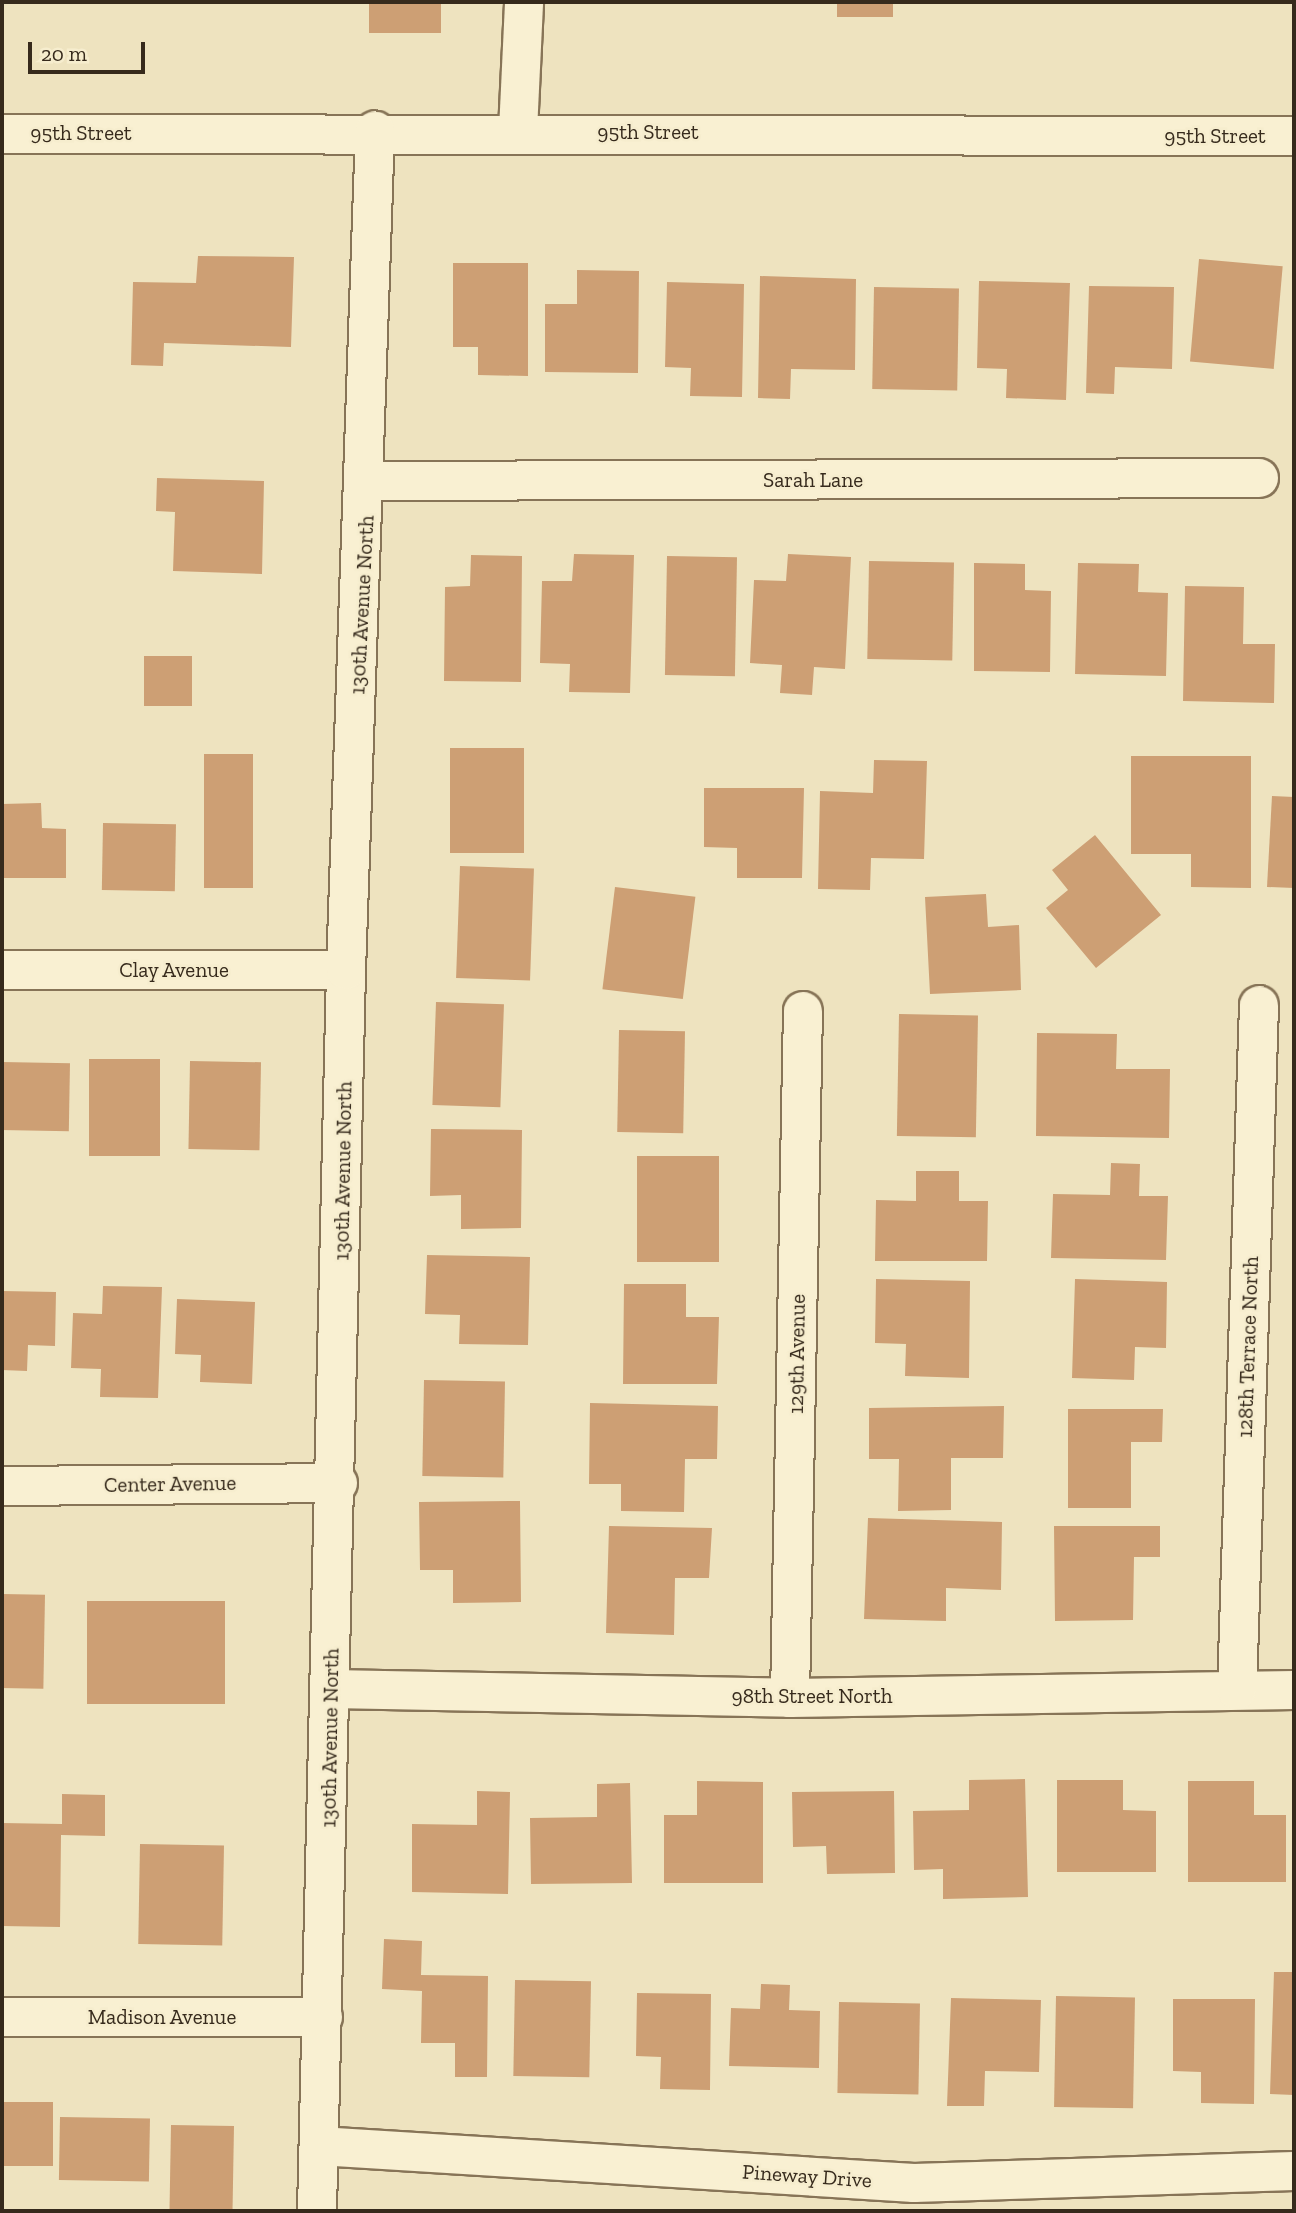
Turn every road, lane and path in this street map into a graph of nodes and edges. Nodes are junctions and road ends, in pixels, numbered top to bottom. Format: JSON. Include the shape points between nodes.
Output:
{"nodes":[{"id":1,"x":524,"y":2,"type":"edge"},
{"id":2,"x":375,"y":131,"type":"junction"},
{"id":3,"x":517,"y":131,"type":"junction"},
{"id":4,"x":2,"y":134,"type":"edge"},
{"id":5,"x":1294,"y":136,"type":"edge"},
{"id":6,"x":1259,"y":478,"type":"dead end"},
{"id":7,"x":368,"y":481,"type":"junction"},
{"id":8,"x":2,"y":970,"type":"edge"},
{"id":9,"x":346,"y":970,"type":"junction"},
{"id":10,"x":1259,"y":1005,"type":"dead end"},
{"id":11,"x":803,"y":1011,"type":"dead end"},
{"id":12,"x":338,"y":1483,"type":"junction"},
{"id":13,"x":2,"y":1486,"type":"edge"},
{"id":14,"x":331,"y":1689,"type":"junction"},
{"id":15,"x":1237,"y":1690,"type":"junction"},
{"id":16,"x":1294,"y":1690,"type":"edge"},
{"id":17,"x":790,"y":1698,"type":"junction"},
{"id":18,"x":2,"y":2017,"type":"edge"},
{"id":19,"x":323,"y":2017,"type":"junction"},
{"id":20,"x":319,"y":2146,"type":"junction"},
{"id":21,"x":1294,"y":2171,"type":"edge"},
{"id":22,"x":317,"y":2211,"type":"edge"}],
"edges":[{"from":1,"to":3,"type":"street"},
{"from":2,"to":3,"type":"street","name":"95th Street"},
{"from":2,"to":4,"type":"street","name":"95th Street"},
{"from":2,"to":7,"type":"street","name":"130th Avenue North"},
{"from":3,"to":5,"type":"street","name":"95th Street"},
{"from":6,"to":7,"type":"street","name":"Sarah Lane"},
{"from":7,"to":9,"type":"street","name":"130th Avenue North"},
{"from":8,"to":9,"type":"street","name":"Clay Avenue"},
{"from":9,"to":12,"type":"street","name":"130th Avenue North"},
{"from":10,"to":15,"type":"street","name":"128th Terrace North"},
{"from":11,"to":17,"type":"street","name":"129th Avenue"},
{"from":12,"to":13,"type":"street","name":"Center Avenue"},
{"from":12,"to":14,"type":"street","name":"130th Avenue North"},
{"from":14,"to":17,"type":"street","name":"98th Street North"},
{"from":14,"to":19,"type":"street","name":"130th Avenue North"},
{"from":15,"to":16,"type":"street","name":"98th Street North"},
{"from":15,"to":17,"type":"street","name":"98th Street North"},
{"from":18,"to":19,"type":"street","name":"Madison Avenue"},
{"from":19,"to":20,"type":"street","name":"130th Avenue North"},
{"from":20,"to":21,"type":"street","name":"Pineway Drive","via":[[914,2183]]},
{"from":20,"to":22,"type":"street","name":"130th Avenue North"}]}
